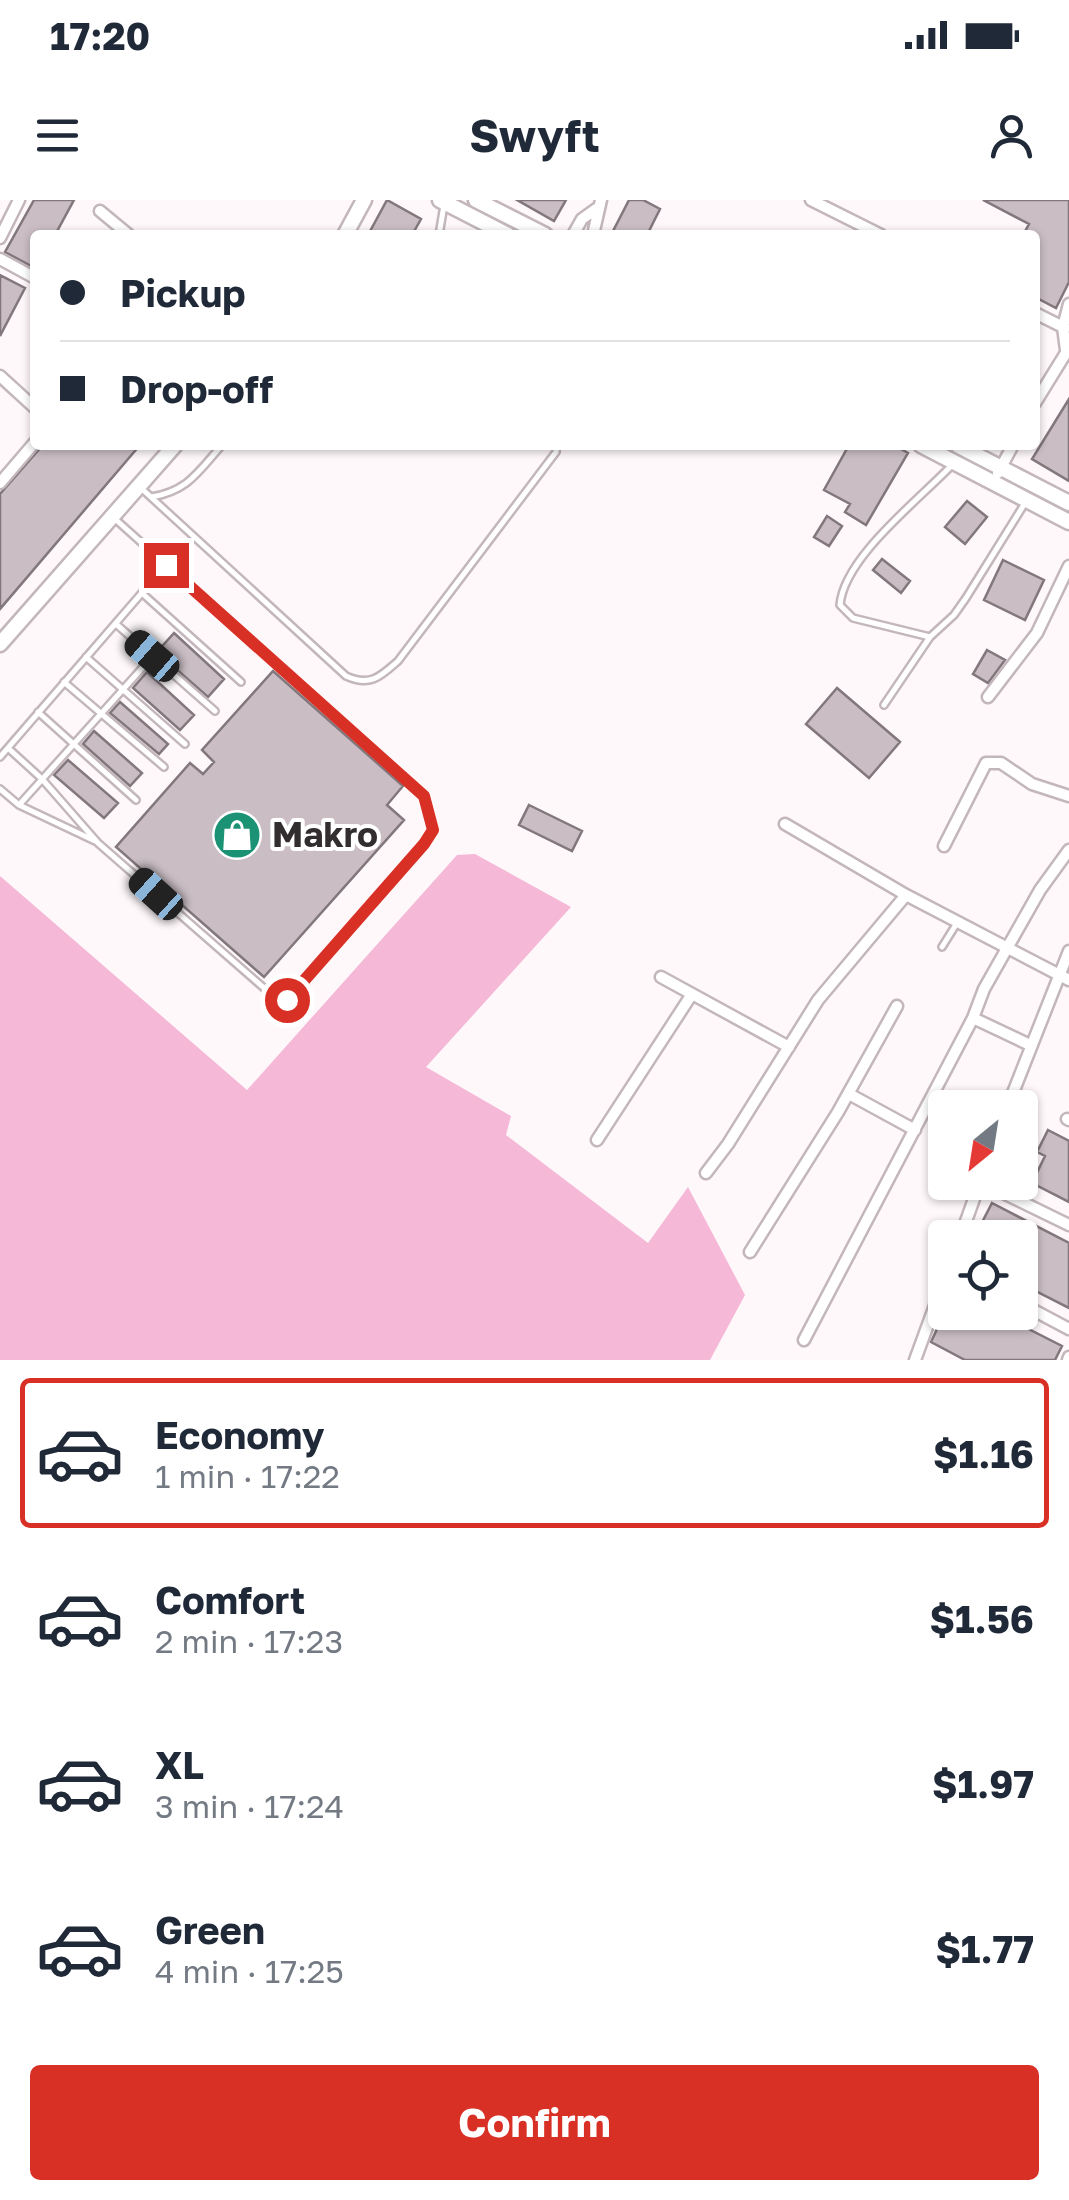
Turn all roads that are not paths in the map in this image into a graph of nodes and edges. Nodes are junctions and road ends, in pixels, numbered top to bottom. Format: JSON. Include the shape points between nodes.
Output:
{"nodes":[{"id":1,"x":20,"y":200,"type":"edge"},
{"id":2,"x":364,"y":200,"type":"edge"},
{"id":3,"x":476,"y":200,"type":"edge"},
{"id":4,"x":812,"y":200,"type":"edge"},
{"id":5,"x":443,"y":201,"type":"edge"},
{"id":6,"x":598,"y":204,"type":"edge"},
{"id":7,"x":100,"y":211,"type":"dead end"},
{"id":8,"x":123,"y":230,"type":"edge"},
{"id":9,"x":348,"y":230,"type":"edge"},
{"id":10,"x":440,"y":230,"type":"edge"},
{"id":11,"x":498,"y":230,"type":"edge"},
{"id":12,"x":529,"y":230,"type":"edge"},
{"id":13,"x":576,"y":230,"type":"edge"},
{"id":14,"x":596,"y":230,"type":"edge"},
{"id":15,"x":871,"y":230,"type":"edge"},
{"id":16,"x":0,"y":238,"type":"edge"},
{"id":17,"x":0,"y":259,"type":"edge"},
{"id":18,"x":30,"y":275,"type":"edge"},
{"id":19,"x":1069,"y":304,"type":"edge"},
{"id":20,"x":1040,"y":315,"type":"edge"},
{"id":21,"x":1066,"y":328,"type":"edge"},
{"id":22,"x":1067,"y":349,"type":"edge"},
{"id":23,"x":0,"y":376,"type":"edge"},
{"id":24,"x":1040,"y":390,"type":"edge"},
{"id":25,"x":30,"y":403,"type":"edge"},
{"id":26,"x":30,"y":448,"type":"edge"},
{"id":27,"x":173,"y":450,"type":"edge"},
{"id":28,"x":218,"y":450,"type":"edge"},
{"id":29,"x":556,"y":450,"type":"edge"},
{"id":30,"x":931,"y":450,"type":"edge"},
{"id":31,"x":967,"y":450,"type":"edge"},
{"id":32,"x":1010,"y":450,"type":"edge"},
{"id":33,"x":954,"y":462,"type":"junction"},
{"id":34,"x":1001,"y":468,"type":"junction"},
{"id":35,"x":0,"y":483,"type":"edge"},
{"id":36,"x":994,"y":483,"type":"junction"},
{"id":37,"x":145,"y":492,"type":"junction"},
{"id":38,"x":1026,"y":500,"type":"junction"},
{"id":39,"x":1069,"y":503,"type":"edge"},
{"id":40,"x":112,"y":516,"type":"junction"},
{"id":41,"x":1069,"y":522,"type":"edge"},
{"id":42,"x":166,"y":565,"type":"junction"},
{"id":43,"x":1069,"y":566,"type":"edge"},
{"id":44,"x":142,"y":593,"type":"junction"},
{"id":45,"x":115,"y":624,"type":"junction"},
{"id":46,"x":930,"y":638,"type":"junction"},
{"id":47,"x":0,"y":644,"type":"edge"},
{"id":48,"x":152,"y":656,"type":"junction"},
{"id":49,"x":86,"y":657,"type":"junction"},
{"id":50,"x":64,"y":682,"type":"junction"},
{"id":51,"x":241,"y":682,"type":"dead end"},
{"id":52,"x":122,"y":689,"type":"junction"},
{"id":53,"x":988,"y":697,"type":"dead end"},
{"id":54,"x":884,"y":704,"type":"dead end"},
{"id":55,"x":215,"y":711,"type":"dead end"},
{"id":56,"x":38,"y":712,"type":"junction"},
{"id":57,"x":101,"y":713,"type":"junction"},
{"id":58,"x":74,"y":744,"type":"junction"},
{"id":59,"x":185,"y":744,"type":"dead end"},
{"id":60,"x":8,"y":748,"type":"junction"},
{"id":61,"x":0,"y":757,"type":"edge"},
{"id":62,"x":164,"y":767,"type":"dead end"},
{"id":63,"x":42,"y":779,"type":"junction"},
{"id":64,"x":0,"y":789,"type":"edge"},
{"id":65,"x":1069,"y":796,"type":"edge"},
{"id":66,"x":136,"y":800,"type":"dead end"},
{"id":67,"x":18,"y":805,"type":"junction"},
{"id":68,"x":785,"y":824,"type":"dead end"},
{"id":69,"x":98,"y":842,"type":"junction"},
{"id":70,"x":944,"y":846,"type":"dead end"},
{"id":71,"x":1069,"y":850,"type":"edge"},
{"id":72,"x":906,"y":895,"type":"junction"},
{"id":73,"x":958,"y":923,"type":"junction"},
{"id":74,"x":942,"y":946,"type":"dead end"},
{"id":75,"x":1008,"y":949,"type":"junction"},
{"id":76,"x":1069,"y":951,"type":"edge"},
{"id":77,"x":661,"y":976,"type":"dead end"},
{"id":78,"x":1064,"y":978,"type":"edge"},
{"id":79,"x":692,"y":994,"type":"junction"},
{"id":80,"x":897,"y":1006,"type":"dead end"},
{"id":81,"x":973,"y":1018,"type":"junction"},
{"id":82,"x":1030,"y":1045,"type":"junction"},
{"id":83,"x":789,"y":1047,"type":"junction"},
{"id":84,"x":1014,"y":1090,"type":"edge"},
{"id":85,"x":849,"y":1094,"type":"junction"},
{"id":86,"x":916,"y":1130,"type":"junction"},
{"id":87,"x":596,"y":1140,"type":"dead end"},
{"id":88,"x":706,"y":1172,"type":"dead end"},
{"id":89,"x":1018,"y":1200,"type":"edge"},
{"id":90,"x":1069,"y":1224,"type":"edge"},
{"id":91,"x":750,"y":1252,"type":"dead end"},
{"id":92,"x":1038,"y":1313,"type":"edge"},
{"id":93,"x":928,"y":1324,"type":"edge"},
{"id":94,"x":1069,"y":1329,"type":"edge"},
{"id":95,"x":804,"y":1340,"type":"dead end"},
{"id":96,"x":915,"y":1360,"type":"edge"}],
"edges":[{"from":1,"to":16,"type":"street"},
{"from":2,"to":9,"type":"main road"},
{"from":3,"to":12,"type":"main road"},
{"from":4,"to":15,"type":"street"},
{"from":5,"to":10,"type":"lane"},
{"from":5,"to":11,"type":"main road"},
{"from":6,"to":13,"type":"street"},
{"from":6,"to":14,"type":"street"},
{"from":7,"to":8,"type":"street"},
{"from":17,"to":18,"type":"street"},
{"from":19,"to":21,"type":"street"},
{"from":20,"to":21,"type":"street"},
{"from":21,"to":22,"type":"street"},
{"from":22,"to":24,"type":"street"},
{"from":23,"to":25,"type":"street"},
{"from":26,"to":35,"type":"street"},
{"from":27,"to":37,"type":"main road"},
{"from":28,"to":37,"type":"lane","via":[[186,486],[173,493]]},
{"from":29,"to":37,"type":"lane","via":[[398,661],[378,680],[360,682]]},
{"from":30,"to":33,"type":"main road"},
{"from":31,"to":34,"type":"main road"},
{"from":32,"to":34,"type":"street"},
{"from":33,"to":36,"type":"main road"},
{"from":33,"to":46,"type":"lane","via":[[860,558],[841,596],[840,605],[853,618]]},
{"from":34,"to":36,"type":"street"},
{"from":34,"to":39,"type":"main road"},
{"from":36,"to":38,"type":"main road"},
{"from":37,"to":40,"type":"main road"},
{"from":38,"to":41,"type":"main road"},
{"from":38,"to":46,"type":"lane","via":[[966,598]]},
{"from":40,"to":42,"type":"lane"},
{"from":40,"to":47,"type":"main road"},
{"from":42,"to":44,"type":"lane"},
{"from":42,"to":69,"type":"lane","via":[[424,796],[433,830],[280,1002]]},
{"from":43,"to":53,"type":"street","via":[[1037,634]]},
{"from":44,"to":45,"type":"lane"},
{"from":44,"to":51,"type":"lane"},
{"from":45,"to":48,"type":"lane"},
{"from":45,"to":49,"type":"lane"},
{"from":46,"to":54,"type":"lane"},
{"from":48,"to":52,"type":"lane"},
{"from":48,"to":55,"type":"lane"},
{"from":49,"to":50,"type":"lane"},
{"from":49,"to":52,"type":"lane"},
{"from":50,"to":56,"type":"lane"},
{"from":50,"to":57,"type":"lane"},
{"from":52,"to":57,"type":"lane"},
{"from":52,"to":59,"type":"lane"},
{"from":56,"to":58,"type":"lane"},
{"from":56,"to":60,"type":"lane"},
{"from":57,"to":58,"type":"lane"},
{"from":57,"to":62,"type":"lane"},
{"from":58,"to":63,"type":"lane"},
{"from":58,"to":66,"type":"lane"},
{"from":60,"to":61,"type":"lane"},
{"from":60,"to":63,"type":"lane"},
{"from":63,"to":67,"type":"lane"},
{"from":63,"to":69,"type":"lane"},
{"from":64,"to":67,"type":"lane"},
{"from":65,"to":70,"type":"street","via":[[1032,784],[1002,763],[986,762]]},
{"from":67,"to":69,"type":"lane"},
{"from":68,"to":72,"type":"street"},
{"from":71,"to":75,"type":"street"},
{"from":72,"to":73,"type":"street"},
{"from":72,"to":83,"type":"street","via":[[818,1000]]},
{"from":73,"to":74,"type":"lane"},
{"from":73,"to":75,"type":"street"},
{"from":75,"to":78,"type":"street"},
{"from":75,"to":81,"type":"street"},
{"from":76,"to":78,"type":"street"},
{"from":77,"to":79,"type":"street"},
{"from":78,"to":82,"type":"street"},
{"from":79,"to":83,"type":"street"},
{"from":79,"to":87,"type":"street"},
{"from":80,"to":85,"type":"street"},
{"from":81,"to":82,"type":"street"},
{"from":81,"to":86,"type":"street"},
{"from":82,"to":84,"type":"street"},
{"from":83,"to":88,"type":"street"},
{"from":85,"to":86,"type":"street"},
{"from":85,"to":91,"type":"street"},
{"from":86,"to":95,"type":"street"},
{"from":89,"to":90,"type":"street"},
{"from":92,"to":94,"type":"street"},
{"from":93,"to":96,"type":"street"}]}
